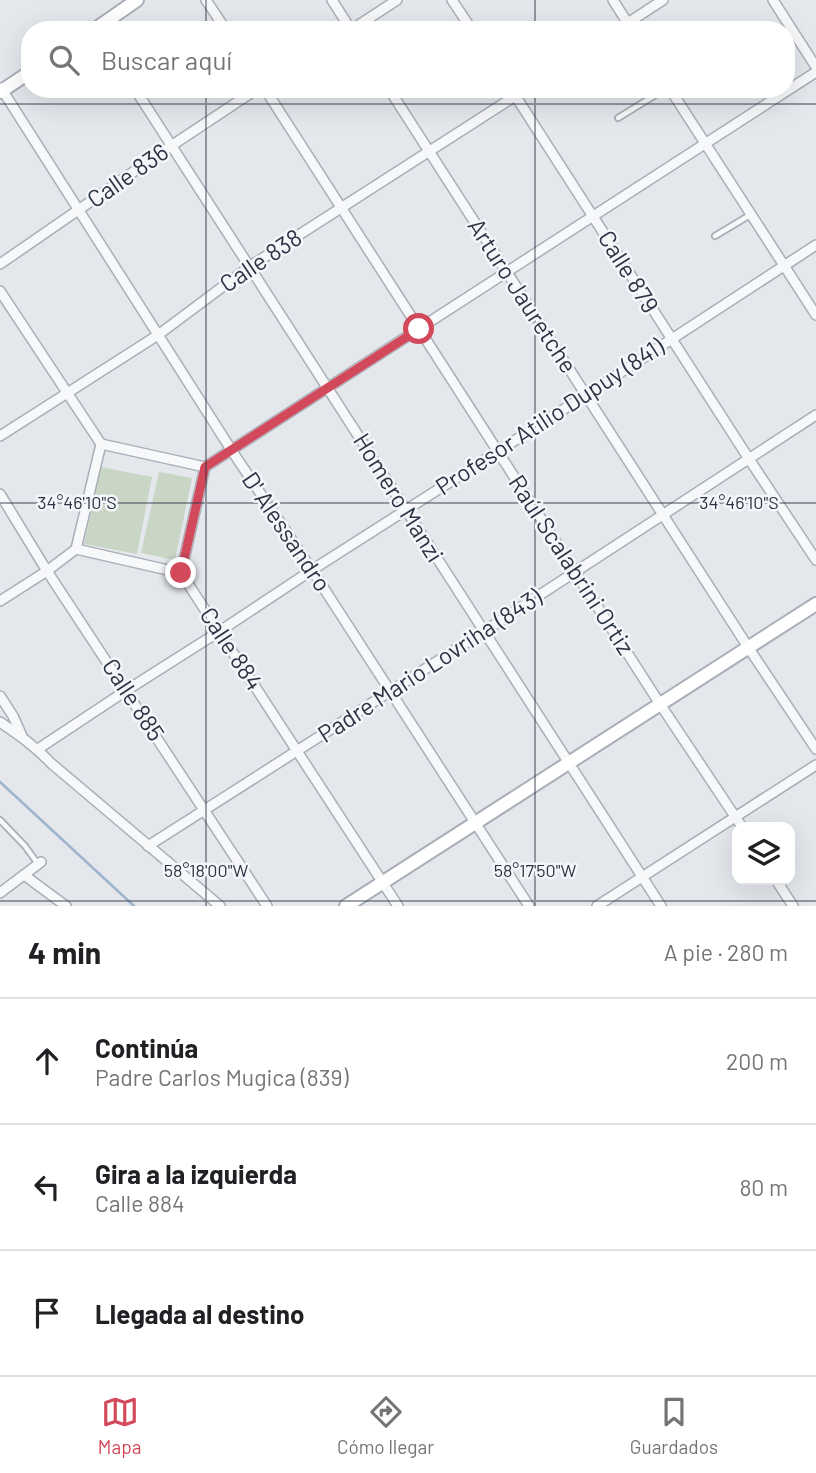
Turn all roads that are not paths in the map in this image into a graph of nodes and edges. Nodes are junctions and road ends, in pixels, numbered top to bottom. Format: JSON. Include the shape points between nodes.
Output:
{"nodes":[{"id":1,"x":137,"y":0,"type":"edge"},
{"id":2,"x":206,"y":0,"type":"edge"},
{"id":3,"x":332,"y":0,"type":"edge"},
{"id":4,"x":397,"y":0,"type":"edge"},
{"id":5,"x":453,"y":0,"type":"edge"},
{"id":6,"x":613,"y":0,"type":"edge"},
{"id":7,"x":663,"y":0,"type":"edge"},
{"id":8,"x":773,"y":0,"type":"edge"},
{"id":9,"x":107,"y":21,"type":"edge"},
{"id":10,"x":220,"y":21,"type":"edge"},
{"id":11,"x":345,"y":21,"type":"edge"},
{"id":12,"x":365,"y":21,"type":"edge"},
{"id":13,"x":466,"y":21,"type":"edge"},
{"id":14,"x":627,"y":21,"type":"edge"},
{"id":15,"x":636,"y":21,"type":"edge"},
{"id":16,"x":786,"y":21,"type":"edge"},
{"id":17,"x":795,"y":36,"type":"edge"},
{"id":18,"x":816,"y":70,"type":"edge"},
{"id":19,"x":21,"y":77,"type":"edge"},
{"id":20,"x":795,"y":84,"type":"edge"},
{"id":21,"x":1,"y":89,"type":"edge"},
{"id":22,"x":141,"y":98,"type":"edge"},
{"id":23,"x":243,"y":98,"type":"edge"},
{"id":24,"x":271,"y":98,"type":"edge"},
{"id":25,"x":395,"y":98,"type":"edge"},
{"id":26,"x":506,"y":98,"type":"edge"},
{"id":27,"x":516,"y":98,"type":"edge"},
{"id":28,"x":650,"y":98,"type":"edge"},
{"id":29,"x":676,"y":98,"type":"edge"},
{"id":30,"x":774,"y":98,"type":"edge"},
{"id":31,"x":618,"y":118,"type":"dead end"},
{"id":32,"x":706,"y":143,"type":"junction"},
{"id":33,"x":171,"y":146,"type":"junction"},
{"id":34,"x":429,"y":151,"type":"junction"},
{"id":35,"x":341,"y":208,"type":"junction"},
{"id":36,"x":79,"y":210,"type":"junction"},
{"id":37,"x":751,"y":215,"type":"junction"},
{"id":38,"x":593,"y":216,"type":"junction"},
{"id":39,"x":715,"y":236,"type":"dead end"},
{"id":40,"x":816,"y":245,"type":"edge"},
{"id":41,"x":0,"y":264,"type":"edge"},
{"id":42,"x":784,"y":266,"type":"junction"},
{"id":43,"x":249,"y":267,"type":"junction"},
{"id":44,"x":506,"y":273,"type":"junction"},
{"id":45,"x":0,"y":291,"type":"edge"},
{"id":46,"x":816,"y":315,"type":"edge"},
{"id":47,"x":419,"y":329,"type":"junction"},
{"id":48,"x":158,"y":335,"type":"junction"},
{"id":49,"x":671,"y":339,"type":"junction"},
{"id":50,"x":328,"y":388,"type":"junction"},
{"id":51,"x":67,"y":394,"type":"junction"},
{"id":52,"x":586,"y":395,"type":"junction"},
{"id":53,"x":816,"y":415,"type":"edge"},
{"id":54,"x":0,"y":436,"type":"edge"},
{"id":55,"x":101,"y":444,"type":"junction"},
{"id":56,"x":497,"y":450,"type":"junction"},
{"id":57,"x":232,"y":451,"type":"junction"},
{"id":58,"x":749,"y":459,"type":"junction"},
{"id":59,"x":205,"y":467,"type":"junction"},
{"id":60,"x":0,"y":494,"type":"edge"},
{"id":61,"x":405,"y":511,"type":"junction"},
{"id":62,"x":663,"y":514,"type":"junction"},
{"id":63,"x":76,"y":549,"type":"junction"},
{"id":64,"x":816,"y":560,"type":"edge"},
{"id":65,"x":312,"y":570,"type":"junction"},
{"id":66,"x":47,"y":571,"type":"junction"},
{"id":67,"x":576,"y":572,"type":"junction"},
{"id":68,"x":181,"y":573,"type":"junction"},
{"id":69,"x":0,"y":601,"type":"edge"},
{"id":70,"x":816,"y":604,"type":"edge"},
{"id":71,"x":220,"y":631,"type":"junction"},
{"id":72,"x":484,"y":632,"type":"junction"},
{"id":73,"x":748,"y":647,"type":"junction"},
{"id":74,"x":127,"y":690,"type":"junction"},
{"id":75,"x":389,"y":691,"type":"junction"},
{"id":76,"x":0,"y":696,"type":"edge"},
{"id":77,"x":660,"y":704,"type":"junction"},
{"id":78,"x":0,"y":722,"type":"edge"},
{"id":79,"x":22,"y":736,"type":"junction"},
{"id":80,"x":38,"y":749,"type":"junction"},
{"id":81,"x":816,"y":749,"type":"edge"},
{"id":82,"x":298,"y":751,"type":"junction"},
{"id":83,"x":569,"y":764,"type":"junction"},
{"id":84,"x":816,"y":765,"type":"edge"},
{"id":85,"x":206,"y":811,"type":"junction"},
{"id":86,"x":735,"y":817,"type":"junction"},
{"id":87,"x":0,"y":821,"type":"edge"},
{"id":88,"x":738,"y":822,"type":"edge"},
{"id":89,"x":475,"y":824,"type":"junction"},
{"id":90,"x":148,"y":846,"type":"junction"},
{"id":91,"x":39,"y":863,"type":"joint"},
{"id":92,"x":24,"y":875,"type":"junction"},
{"id":93,"x":642,"y":878,"type":"junction"},
{"id":94,"x":382,"y":882,"type":"junction"},
{"id":95,"x":779,"y":885,"type":"edge"},
{"id":96,"x":0,"y":893,"type":"edge"},
{"id":97,"x":66,"y":906,"type":"edge"},
{"id":98,"x":220,"y":906,"type":"edge"},
{"id":99,"x":267,"y":906,"type":"edge"},
{"id":100,"x":346,"y":906,"type":"edge"},
{"id":101,"x":398,"y":906,"type":"edge"},
{"id":102,"x":528,"y":906,"type":"edge"},
{"id":103,"x":597,"y":906,"type":"edge"},
{"id":104,"x":661,"y":906,"type":"edge"},
{"id":105,"x":793,"y":906,"type":"edge"}],
"edges":[{"from":1,"to":9,"type":"main road"},
{"from":2,"to":10,"type":"street"},
{"from":3,"to":11,"type":"street"},
{"from":4,"to":12,"type":"street"},
{"from":5,"to":13,"type":"street"},
{"from":6,"to":14,"type":"street"},
{"from":7,"to":15,"type":"street"},
{"from":8,"to":16,"type":"street"},
{"from":17,"to":18,"type":"street"},
{"from":18,"to":20,"type":"street"},
{"from":19,"to":21,"type":"main road"},
{"from":21,"to":36,"type":"street","name":"D' Alessandro"},
{"from":22,"to":33,"type":"street","name":"Homero Manzi"},
{"from":23,"to":33,"type":"street","name":"Calle 836"},
{"from":24,"to":35,"type":"street","name":"Raúl Scalabrini Ortiz"},
{"from":25,"to":34,"type":"street","name":"Arturo Jauretche"},
{"from":26,"to":34,"type":"street","name":"Calle 838"},
{"from":27,"to":38,"type":"street","name":"Calle 879"},
{"from":28,"to":31,"type":"lane"},
{"from":29,"to":32,"type":"street"},
{"from":30,"to":32,"type":"street"},
{"from":32,"to":37,"type":"street"},
{"from":32,"to":38,"type":"street"},
{"from":33,"to":36,"type":"street","name":"Calle 836"},
{"from":33,"to":43,"type":"street","name":"Homero Manzi"},
{"from":34,"to":35,"type":"street","name":"Calle 838"},
{"from":34,"to":44,"type":"street","name":"Arturo Jauretche"},
{"from":35,"to":43,"type":"street","name":"Calle 838"},
{"from":35,"to":47,"type":"street","name":"Raúl Scalabrini Ortiz"},
{"from":36,"to":41,"type":"street","name":"Calle 836"},
{"from":36,"to":48,"type":"street","name":"D' Alessandro"},
{"from":37,"to":39,"type":"lane"},
{"from":37,"to":42,"type":"street"},
{"from":38,"to":44,"type":"street"},
{"from":38,"to":49,"type":"street","name":"Calle 879"},
{"from":40,"to":42,"type":"street","name":"Profesor Atilio Dupuy (841)"},
{"from":42,"to":46,"type":"street"},
{"from":42,"to":49,"type":"street","name":"Profesor Atilio Dupuy (841)"},
{"from":43,"to":48,"type":"street","name":"Calle 838"},
{"from":43,"to":50,"type":"street","name":"Homero Manzi"},
{"from":44,"to":47,"type":"street"},
{"from":44,"to":52,"type":"street","name":"Arturo Jauretche"},
{"from":45,"to":51,"type":"street"},
{"from":47,"to":50,"type":"street"},
{"from":47,"to":56,"type":"street","name":"Raúl Scalabrini Ortiz"},
{"from":48,"to":51,"type":"street","name":"Calle 838"},
{"from":48,"to":57,"type":"street","name":"D' Alessandro"},
{"from":49,"to":52,"type":"street","name":"Profesor Atilio Dupuy (841)"},
{"from":49,"to":58,"type":"street","name":"Calle 879"},
{"from":50,"to":57,"type":"street"},
{"from":50,"to":61,"type":"street","name":"Homero Manzi"},
{"from":51,"to":54,"type":"street","name":"Calle 838"},
{"from":51,"to":55,"type":"street"},
{"from":52,"to":56,"type":"street","name":"Profesor Atilio Dupuy (841)"},
{"from":52,"to":62,"type":"street","name":"Arturo Jauretche"},
{"from":53,"to":58,"type":"street","name":"Padre Mario Lovriha (843)"},
{"from":55,"to":59,"type":"street"},
{"from":55,"to":63,"type":"street"},
{"from":56,"to":61,"type":"street","name":"Profesor Atilio Dupuy (841)"},
{"from":56,"to":67,"type":"street","name":"Raúl Scalabrini Ortiz"},
{"from":57,"to":59,"type":"street"},
{"from":57,"to":65,"type":"street","name":"D' Alessandro"},
{"from":58,"to":62,"type":"street","name":"Padre Mario Lovriha (843)"},
{"from":58,"to":64,"type":"street","name":"Calle 879"},
{"from":59,"to":68,"type":"street"},
{"from":60,"to":66,"type":"street","name":"Calle 885"},
{"from":61,"to":65,"type":"street","name":"Profesor Atilio Dupuy (841)"},
{"from":61,"to":72,"type":"street","name":"Homero Manzi"},
{"from":62,"to":67,"type":"street","name":"Padre Mario Lovriha (843)"},
{"from":62,"to":73,"type":"street","name":"Arturo Jauretche"},
{"from":63,"to":66,"type":"street"},
{"from":63,"to":68,"type":"street"},
{"from":65,"to":71,"type":"street","name":"Profesor Atilio Dupuy (841)"},
{"from":65,"to":75,"type":"street","name":"D' Alessandro"},
{"from":66,"to":69,"type":"street"},
{"from":66,"to":74,"type":"street","name":"Calle 885"},
{"from":67,"to":72,"type":"street","name":"Padre Mario Lovriha (843)"},
{"from":67,"to":77,"type":"street","name":"Raúl Scalabrini Ortiz"},
{"from":68,"to":71,"type":"street","name":"Calle 884"},
{"from":70,"to":73,"type":"main road"},
{"from":71,"to":74,"type":"street","name":"Profesor Atilio Dupuy (841)"},
{"from":71,"to":82,"type":"street","name":"Calle 884"},
{"from":72,"to":75,"type":"street","name":"Padre Mario Lovriha (843)"},
{"from":72,"to":83,"type":"street","name":"Homero Manzi"},
{"from":73,"to":77,"type":"main road"},
{"from":73,"to":81,"type":"street","name":"Arturo Jauretche"},
{"from":74,"to":80,"type":"street","name":"Profesor Atilio Dupuy (841)"},
{"from":74,"to":85,"type":"street","name":"Calle 885"},
{"from":75,"to":82,"type":"street","name":"Padre Mario Lovriha (843)"},
{"from":75,"to":89,"type":"street","name":"D' Alessandro"},
{"from":76,"to":79,"type":"street"},
{"from":77,"to":83,"type":"main road"},
{"from":77,"to":86,"type":"street","name":"Raúl Scalabrini Ortiz"},
{"from":78,"to":79,"type":"street"},
{"from":79,"to":80,"type":"street"},
{"from":80,"to":90,"type":"street"},
{"from":82,"to":85,"type":"street","name":"Padre Mario Lovriha (843)"},
{"from":82,"to":94,"type":"street","name":"Calle 884"},
{"from":83,"to":89,"type":"main road"},
{"from":83,"to":93,"type":"street","name":"Homero Manzi"},
{"from":84,"to":86,"type":"street"},
{"from":85,"to":90,"type":"street","name":"Padre Mario Lovriha (843)"},
{"from":85,"to":99,"type":"street","name":"Calle 885"},
{"from":86,"to":88,"type":"street","name":"Raúl Scalabrini Ortiz"},
{"from":86,"to":93,"type":"street"},
{"from":87,"to":91,"type":"lane"},
{"from":89,"to":94,"type":"main road"},
{"from":89,"to":102,"type":"street","name":"D' Alessandro"},
{"from":90,"to":98,"type":"street"},
{"from":91,"to":92,"type":"street"},
{"from":92,"to":96,"type":"street"},
{"from":92,"to":97,"type":"street"},
{"from":93,"to":103,"type":"street"},
{"from":93,"to":104,"type":"street","name":"Homero Manzi"},
{"from":94,"to":100,"type":"main road"},
{"from":94,"to":101,"type":"street","name":"Calle 884"},
{"from":95,"to":105,"type":"street"}]}
